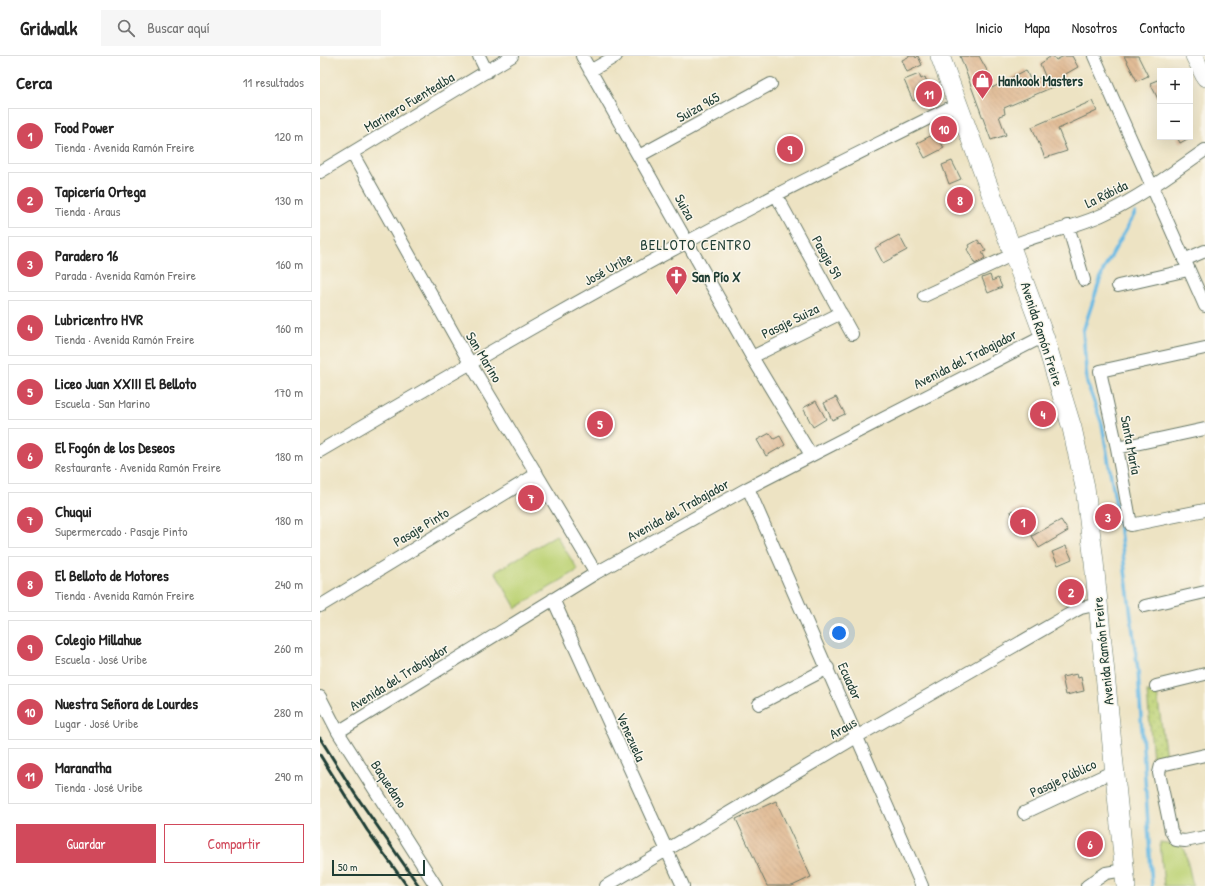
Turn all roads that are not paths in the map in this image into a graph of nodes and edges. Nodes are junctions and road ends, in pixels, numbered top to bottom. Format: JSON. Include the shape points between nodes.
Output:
{"nodes":[{"id":1,"x":479,"y":56,"type":"edge"},
{"id":2,"x":512,"y":56,"type":"edge"},
{"id":3,"x":582,"y":56,"type":"edge"},
{"id":4,"x":616,"y":56,"type":"edge"},
{"id":5,"x":940,"y":56,"type":"edge"},
{"id":6,"x":1094,"y":56,"type":"edge"},
{"id":7,"x":1194,"y":56,"type":"edge"},
{"id":8,"x":590,"y":71,"type":"junction"},
{"id":9,"x":487,"y":72,"type":"junction"},
{"id":10,"x":1205,"y":78,"type":"edge"},
{"id":11,"x":771,"y":84,"type":"dead end"},
{"id":12,"x":959,"y":103,"type":"junction"},
{"id":13,"x":1205,"y":150,"type":"edge"},
{"id":14,"x":352,"y":153,"type":"junction"},
{"id":15,"x":639,"y":156,"type":"junction"},
{"id":16,"x":320,"y":172,"type":"edge"},
{"id":17,"x":1152,"y":188,"type":"junction"},
{"id":18,"x":776,"y":195,"type":"junction"},
{"id":19,"x":1068,"y":226,"type":"junction"},
{"id":20,"x":687,"y":243,"type":"junction"},
{"id":21,"x":1013,"y":250,"type":"junction"},
{"id":22,"x":1205,"y":251,"type":"edge"},
{"id":23,"x":1186,"y":265,"type":"junction"},
{"id":24,"x":1084,"y":280,"type":"dead end"},
{"id":25,"x":1118,"y":286,"type":"dead end"},
{"id":26,"x":924,"y":296,"type":"dead end"},
{"id":27,"x":1205,"y":306,"type":"edge"},
{"id":28,"x":841,"y":313,"type":"junction"},
{"id":29,"x":852,"y":334,"type":"dead end"},
{"id":30,"x":1044,"y":336,"type":"junction"},
{"id":31,"x":1205,"y":348,"type":"edge"},
{"id":32,"x":752,"y":357,"type":"junction"},
{"id":33,"x":470,"y":363,"type":"junction"},
{"id":34,"x":1205,"y":429,"type":"edge"},
{"id":35,"x":1117,"y":448,"type":"junction"},
{"id":36,"x":320,"y":450,"type":"edge"},
{"id":37,"x":811,"y":455,"type":"junction"},
{"id":38,"x":537,"y":474,"type":"junction"},
{"id":39,"x":748,"y":488,"type":"junction"},
{"id":40,"x":1205,"y":510,"type":"edge"},
{"id":41,"x":596,"y":573,"type":"junction"},
{"id":42,"x":1205,"y":592,"type":"edge"},
{"id":43,"x":553,"y":599,"type":"junction"},
{"id":44,"x":1099,"y":604,"type":"junction"},
{"id":45,"x":320,"y":606,"type":"edge"},
{"id":46,"x":1145,"y":606,"type":"dead end"},
{"id":47,"x":828,"y":668,"type":"junction"},
{"id":48,"x":1205,"y":674,"type":"edge"},
{"id":49,"x":1156,"y":686,"type":"dead end"},
{"id":50,"x":320,"y":697,"type":"edge"},
{"id":51,"x":759,"y":704,"type":"dead end"},
{"id":52,"x":338,"y":732,"type":"junction"},
{"id":53,"x":858,"y":736,"type":"junction"},
{"id":54,"x":1205,"y":755,"type":"edge"},
{"id":55,"x":1114,"y":771,"type":"junction"},
{"id":56,"x":1024,"y":813,"type":"dead end"},
{"id":57,"x":1205,"y":837,"type":"edge"},
{"id":58,"x":666,"y":850,"type":"junction"},
{"id":59,"x":1125,"y":878,"type":"edge"},
{"id":60,"x":436,"y":886,"type":"edge"},
{"id":61,"x":606,"y":886,"type":"edge"},
{"id":62,"x":683,"y":886,"type":"edge"},
{"id":63,"x":922,"y":886,"type":"edge"},
{"id":64,"x":1087,"y":886,"type":"edge"}],
"edges":[{"from":1,"to":9,"type":"street"},
{"from":2,"to":9,"type":"street","name":"Marinero Fuentealba"},
{"from":3,"to":8,"type":"street","name":"Suiza"},
{"from":4,"to":8,"type":"street"},
{"from":5,"to":12,"type":"main road","name":"Avenida Ramón Freire"},
{"from":6,"to":17,"type":"street"},
{"from":7,"to":10,"type":"main road"},
{"from":8,"to":15,"type":"street","name":"Suiza"},
{"from":9,"to":14,"type":"street","name":"Marinero Fuentealba"},
{"from":11,"to":15,"type":"street","name":"Suiza 965"},
{"from":12,"to":18,"type":"street","name":"José Uribe"},
{"from":12,"to":21,"type":"main road","name":"Avenida Ramón Freire"},
{"from":13,"to":17,"type":"street","name":"La Rábida"},
{"from":14,"to":16,"type":"street","name":"Marinero Fuentealba"},
{"from":14,"to":33,"type":"street","name":"San Marino"},
{"from":15,"to":20,"type":"street","name":"Suiza"},
{"from":17,"to":19,"type":"street","name":"La Rábida","via":[[1104,214]]},
{"from":17,"to":23,"type":"street"},
{"from":18,"to":20,"type":"street","name":"José Uribe"},
{"from":18,"to":28,"type":"street","name":"Pasaje 59"},
{"from":19,"to":21,"type":"street","name":"La Rábida","via":[[1028,239]]},
{"from":19,"to":24,"type":"street"},
{"from":20,"to":32,"type":"street","name":"Suiza"},
{"from":20,"to":33,"type":"street","name":"José Uribe"},
{"from":21,"to":26,"type":"street","name":"La Rábida"},
{"from":21,"to":30,"type":"main road","name":"Avenida Ramón Freire"},
{"from":22,"to":23,"type":"street"},
{"from":23,"to":25,"type":"street"},
{"from":23,"to":27,"type":"street"},
{"from":28,"to":29,"type":"street","name":"Pasaje 59"},
{"from":28,"to":32,"type":"street","name":"Pasaje Suiza"},
{"from":30,"to":37,"type":"street","name":"Avenida del Trabajador"},
{"from":30,"to":44,"type":"main road","name":"Avenida Ramón Freire","via":[[1072,428],[1085,487]]},
{"from":31,"to":35,"type":"street","name":"Santa María","via":[[1100,371]]},
{"from":32,"to":37,"type":"street","name":"Suiza"},
{"from":33,"to":36,"type":"street","name":"José Uribe"},
{"from":33,"to":38,"type":"street","name":"San Marino"},
{"from":34,"to":35,"type":"street"},
{"from":35,"to":40,"type":"street","name":"Santa María","via":[[1131,525]]},
{"from":37,"to":39,"type":"street","name":"Avenida del Trabajador"},
{"from":38,"to":41,"type":"street","name":"San Marino"},
{"from":38,"to":45,"type":"street","name":"Pasaje Pinto"},
{"from":39,"to":41,"type":"street","name":"Avenida del Trabajador"},
{"from":39,"to":47,"type":"street","name":"Ecuador"},
{"from":41,"to":43,"type":"street","name":"Avenida del Trabajador"},
{"from":42,"to":46,"type":"street"},
{"from":43,"to":52,"type":"street","name":"Avenida del Trabajador"},
{"from":43,"to":58,"type":"street","name":"Venezuela"},
{"from":44,"to":53,"type":"street","name":"Araus","via":[[1075,611]]},
{"from":44,"to":55,"type":"main road","name":"Avenida Ramón Freire"},
{"from":47,"to":51,"type":"street"},
{"from":47,"to":53,"type":"street","name":"Ecuador"},
{"from":48,"to":49,"type":"street"},
{"from":50,"to":52,"type":"street","name":"Baquedano"},
{"from":52,"to":60,"type":"street","name":"Baquedano"},
{"from":53,"to":58,"type":"street","name":"Araus"},
{"from":53,"to":63,"type":"street","name":"Ecuador"},
{"from":54,"to":57,"type":"street","via":[[1161,765],[1159,773],[1171,831],[1176,840],[1186,841]]},
{"from":55,"to":56,"type":"street","name":"Pasaje Público"},
{"from":55,"to":59,"type":"main road","name":"Avenida Ramón Freire"},
{"from":58,"to":61,"type":"street","name":"Araus"},
{"from":58,"to":62,"type":"street","name":"Venezuela"},
{"from":59,"to":64,"type":"street","via":[[1106,873]]}]}
